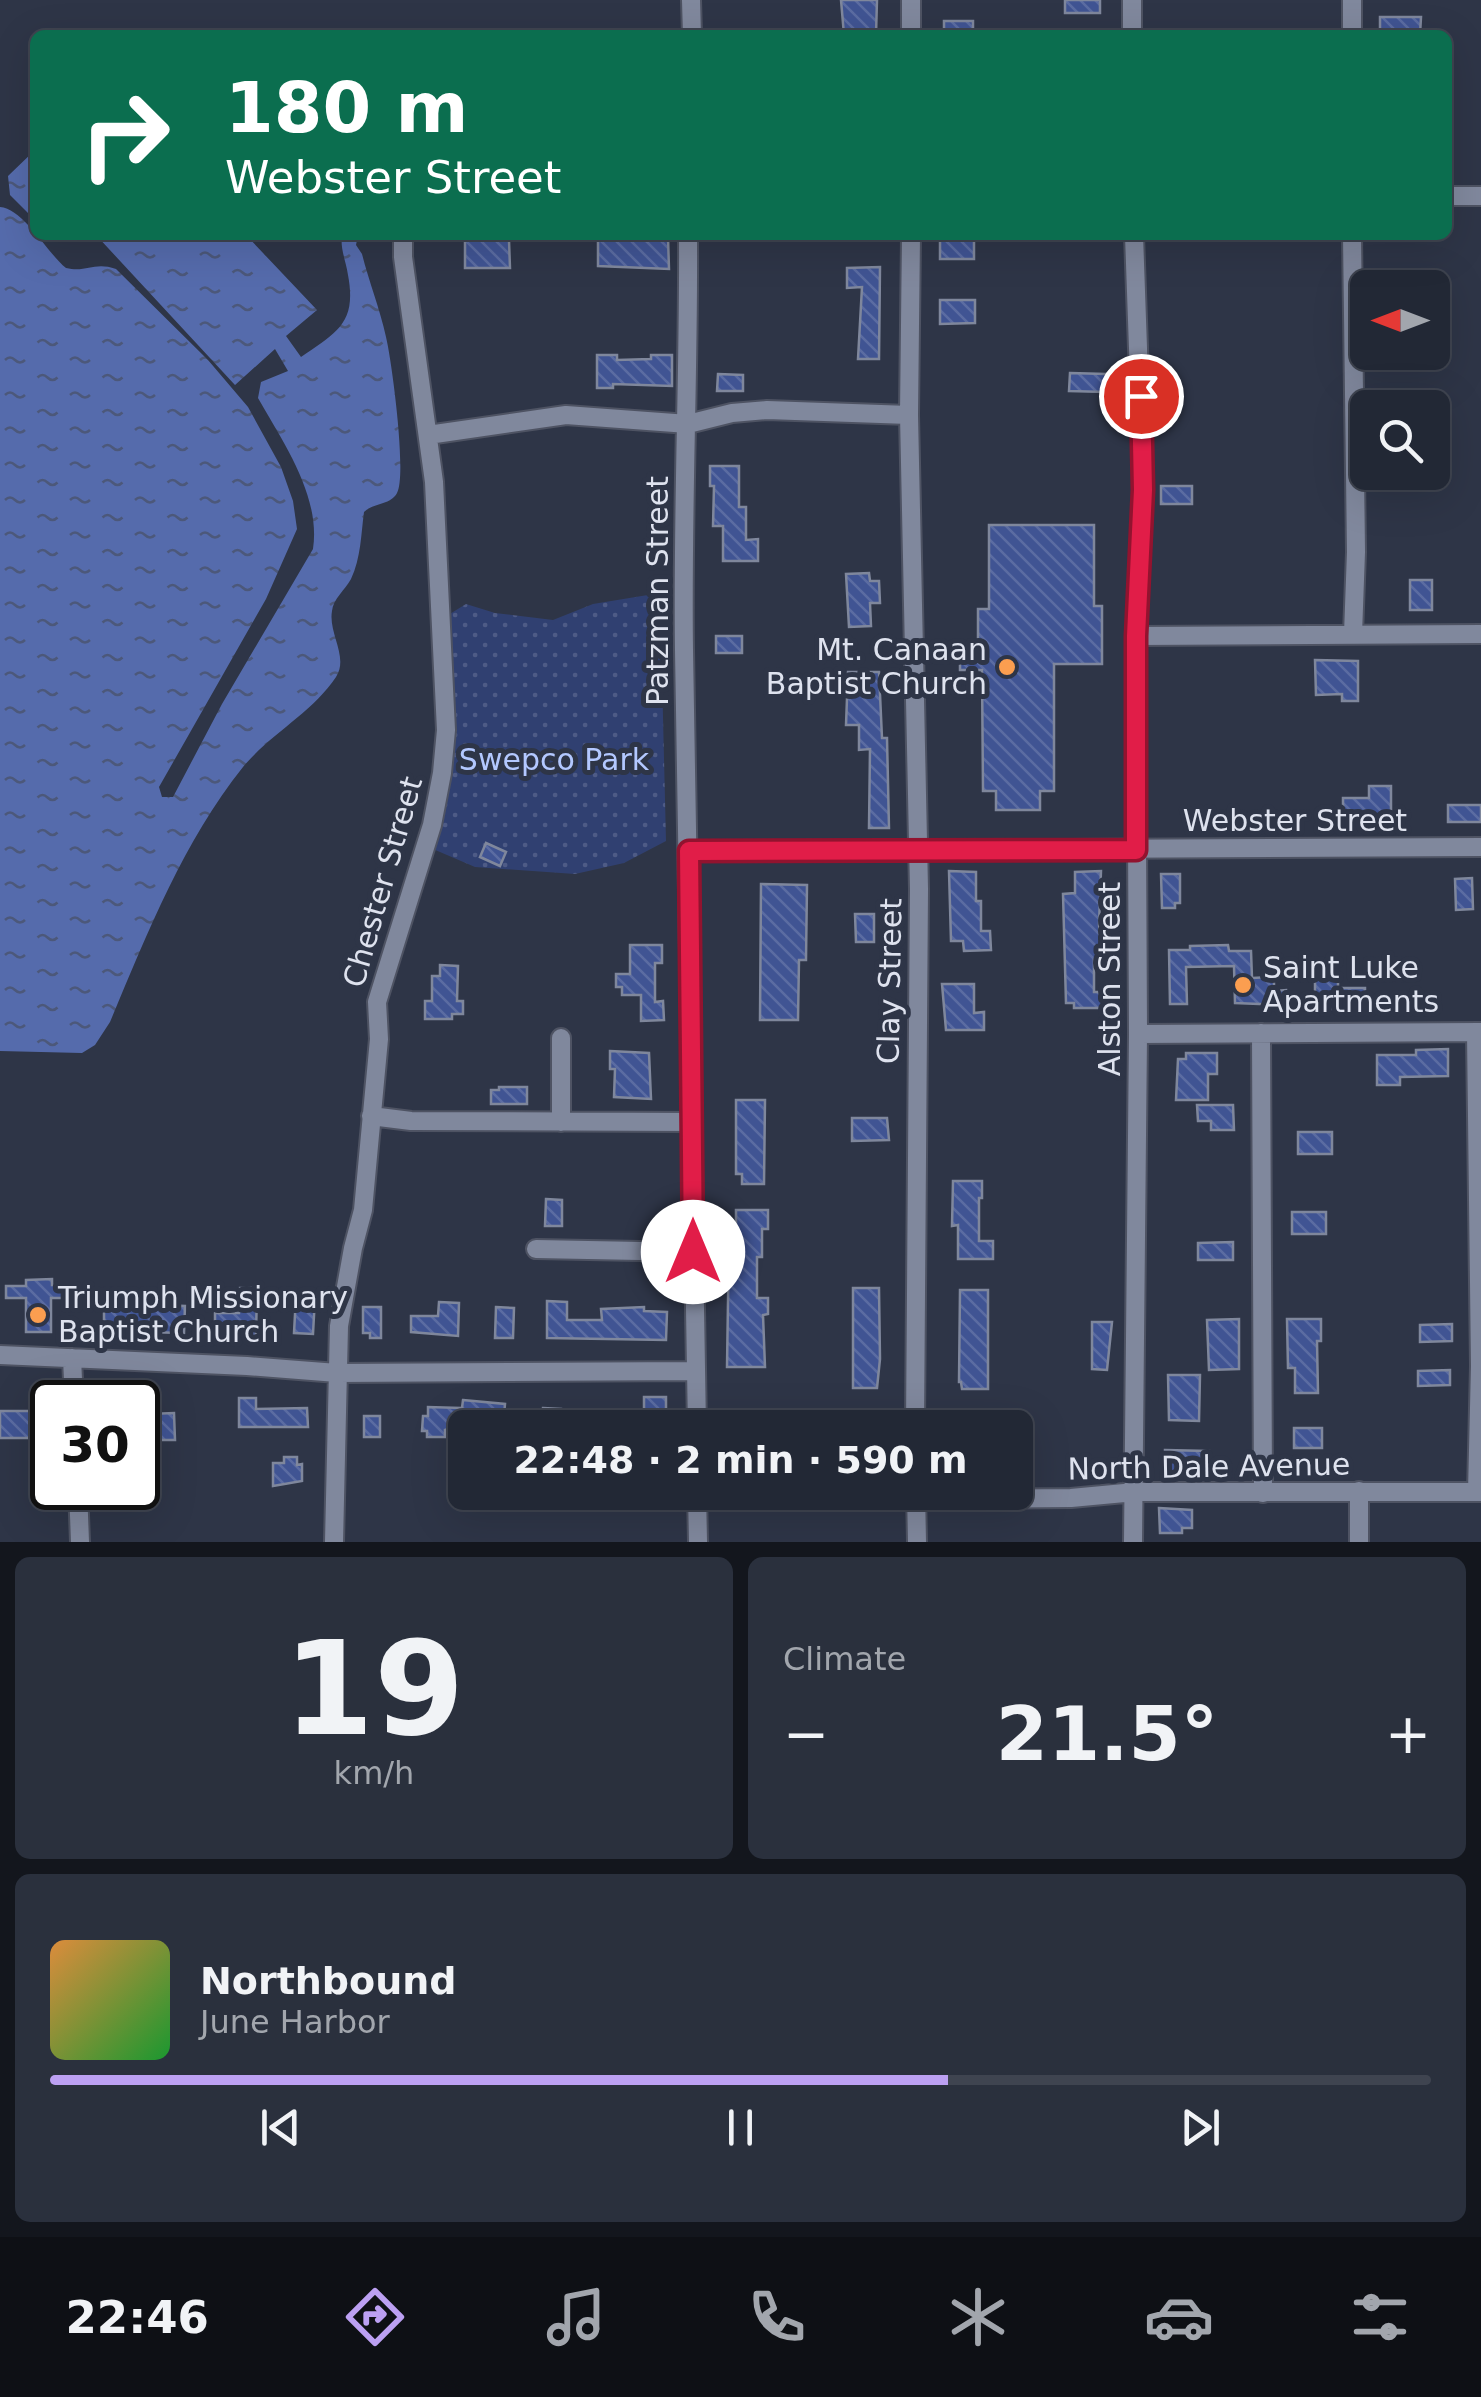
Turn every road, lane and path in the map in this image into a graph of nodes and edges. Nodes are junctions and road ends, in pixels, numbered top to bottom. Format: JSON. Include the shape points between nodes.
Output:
{"nodes":[{"id":1,"x":691,"y":0,"type":"edge"},
{"id":2,"x":911,"y":0,"type":"edge"},
{"id":3,"x":1132,"y":0,"type":"edge"},
{"id":4,"x":1352,"y":0,"type":"edge"},
{"id":5,"x":692,"y":30,"type":"edge"},
{"id":6,"x":911,"y":30,"type":"edge"},
{"id":7,"x":1132,"y":30,"type":"edge"},
{"id":8,"x":1352,"y":30,"type":"edge"},
{"id":9,"x":1452,"y":196,"type":"edge"},
{"id":10,"x":1481,"y":196,"type":"edge"},
{"id":11,"x":402,"y":240,"type":"edge"},
{"id":12,"x":688,"y":240,"type":"edge"},
{"id":13,"x":911,"y":240,"type":"edge"},
{"id":14,"x":1134,"y":240,"type":"edge"},
{"id":15,"x":1352,"y":240,"type":"edge"},
{"id":16,"x":910,"y":415,"type":"junction"},
{"id":17,"x":688,"y":424,"type":"junction"},
{"id":18,"x":428,"y":435,"type":"junction"},
{"id":19,"x":1352,"y":634,"type":"junction"},
{"id":20,"x":1481,"y":634,"type":"edge"},
{"id":21,"x":1136,"y":636,"type":"junction"},
{"id":22,"x":1481,"y":847,"type":"edge"},
{"id":23,"x":917,"y":850,"type":"junction"},
{"id":24,"x":1136,"y":850,"type":"junction"},
{"id":25,"x":689,"y":851,"type":"junction"},
{"id":26,"x":1478,"y":1032,"type":"edge"},
{"id":27,"x":1138,"y":1034,"type":"junction"},
{"id":28,"x":1262,"y":1034,"type":"junction"},
{"id":29,"x":560,"y":1038,"type":"dead end"},
{"id":30,"x":371,"y":1116,"type":"junction"},
{"id":31,"x":561,"y":1122,"type":"junction"},
{"id":32,"x":692,"y":1122,"type":"junction"},
{"id":33,"x":536,"y":1248,"type":"dead end"},
{"id":34,"x":693,"y":1252,"type":"junction"},
{"id":35,"x":0,"y":1355,"type":"edge"},
{"id":36,"x":72,"y":1358,"type":"junction"},
{"id":37,"x":696,"y":1371,"type":"junction"},
{"id":38,"x":337,"y":1373,"type":"junction"},
{"id":39,"x":73,"y":1380,"type":"edge"},
{"id":40,"x":697,"y":1410,"type":"edge"},
{"id":41,"x":915,"y":1410,"type":"edge"},
{"id":42,"x":1359,"y":1491,"type":"junction"},
{"id":43,"x":1135,"y":1492,"type":"junction"},
{"id":44,"x":1263,"y":1492,"type":"junction"},
{"id":45,"x":1479,"y":1492,"type":"edge"},
{"id":46,"x":1033,"y":1498,"type":"edge"},
{"id":47,"x":79,"y":1510,"type":"edge"},
{"id":48,"x":698,"y":1510,"type":"edge"},
{"id":49,"x":916,"y":1510,"type":"edge"},
{"id":50,"x":80,"y":1542,"type":"edge"},
{"id":51,"x":334,"y":1542,"type":"edge"},
{"id":52,"x":698,"y":1542,"type":"edge"},
{"id":53,"x":917,"y":1542,"type":"edge"},
{"id":54,"x":1134,"y":1542,"type":"edge"},
{"id":55,"x":1359,"y":1542,"type":"edge"}],
"edges":[{"from":1,"to":5,"type":"street"},
{"from":2,"to":6,"type":"street"},
{"from":3,"to":7,"type":"street"},
{"from":4,"to":8,"type":"street"},
{"from":9,"to":10,"type":"street"},
{"from":11,"to":18,"type":"street","name":"Chester Street"},
{"from":12,"to":17,"type":"street","name":"Patzman Street"},
{"from":13,"to":16,"type":"street","name":"Clay Street"},
{"from":14,"to":21,"type":"street","name":"Alston Street","via":[[1143,490]]},
{"from":15,"to":19,"type":"street"},
{"from":16,"to":17,"type":"street","via":[[767,410]]},
{"from":16,"to":23,"type":"street","name":"Clay Street"},
{"from":17,"to":18,"type":"street","via":[[566,415]]},
{"from":17,"to":25,"type":"street","name":"Patzman Street"},
{"from":18,"to":30,"type":"street","name":"Chester Street","via":[[444,758],[432,825],[377,1002]]},
{"from":19,"to":20,"type":"street"},
{"from":19,"to":21,"type":"street"},
{"from":21,"to":24,"type":"street","name":"Alston Street"},
{"from":22,"to":24,"type":"street","name":"Webster Street"},
{"from":23,"to":24,"type":"street","name":"Webster Street"},
{"from":23,"to":25,"type":"street","name":"Webster Street"},
{"from":23,"to":41,"type":"street","name":"Clay Street"},
{"from":24,"to":27,"type":"street","name":"Alston Street"},
{"from":25,"to":32,"type":"street","name":"Patzman Street"},
{"from":26,"to":28,"type":"street"},
{"from":26,"to":45,"type":"street"},
{"from":27,"to":28,"type":"street"},
{"from":27,"to":43,"type":"street","name":"Alston Street"},
{"from":28,"to":44,"type":"street"},
{"from":29,"to":31,"type":"street"},
{"from":30,"to":31,"type":"street"},
{"from":30,"to":38,"type":"street","name":"Chester Street"},
{"from":31,"to":32,"type":"street"},
{"from":32,"to":34,"type":"street","name":"Patzman Street"},
{"from":33,"to":34,"type":"street"},
{"from":34,"to":37,"type":"street","name":"Patzman Street"},
{"from":35,"to":36,"type":"street"},
{"from":36,"to":38,"type":"street"},
{"from":36,"to":39,"type":"street"},
{"from":37,"to":38,"type":"street"},
{"from":37,"to":40,"type":"street","name":"Patzman Street"},
{"from":38,"to":51,"type":"street","name":"Chester Street"},
{"from":42,"to":44,"type":"street","name":"North Dale Avenue"},
{"from":42,"to":45,"type":"street","name":"North Dale Avenue"},
{"from":42,"to":55,"type":"street"},
{"from":43,"to":44,"type":"street","name":"North Dale Avenue"},
{"from":43,"to":46,"type":"street","name":"North Dale Avenue"},
{"from":43,"to":54,"type":"street","name":"Alston Street"},
{"from":47,"to":50,"type":"street"},
{"from":48,"to":52,"type":"street"},
{"from":49,"to":53,"type":"street"}]}
